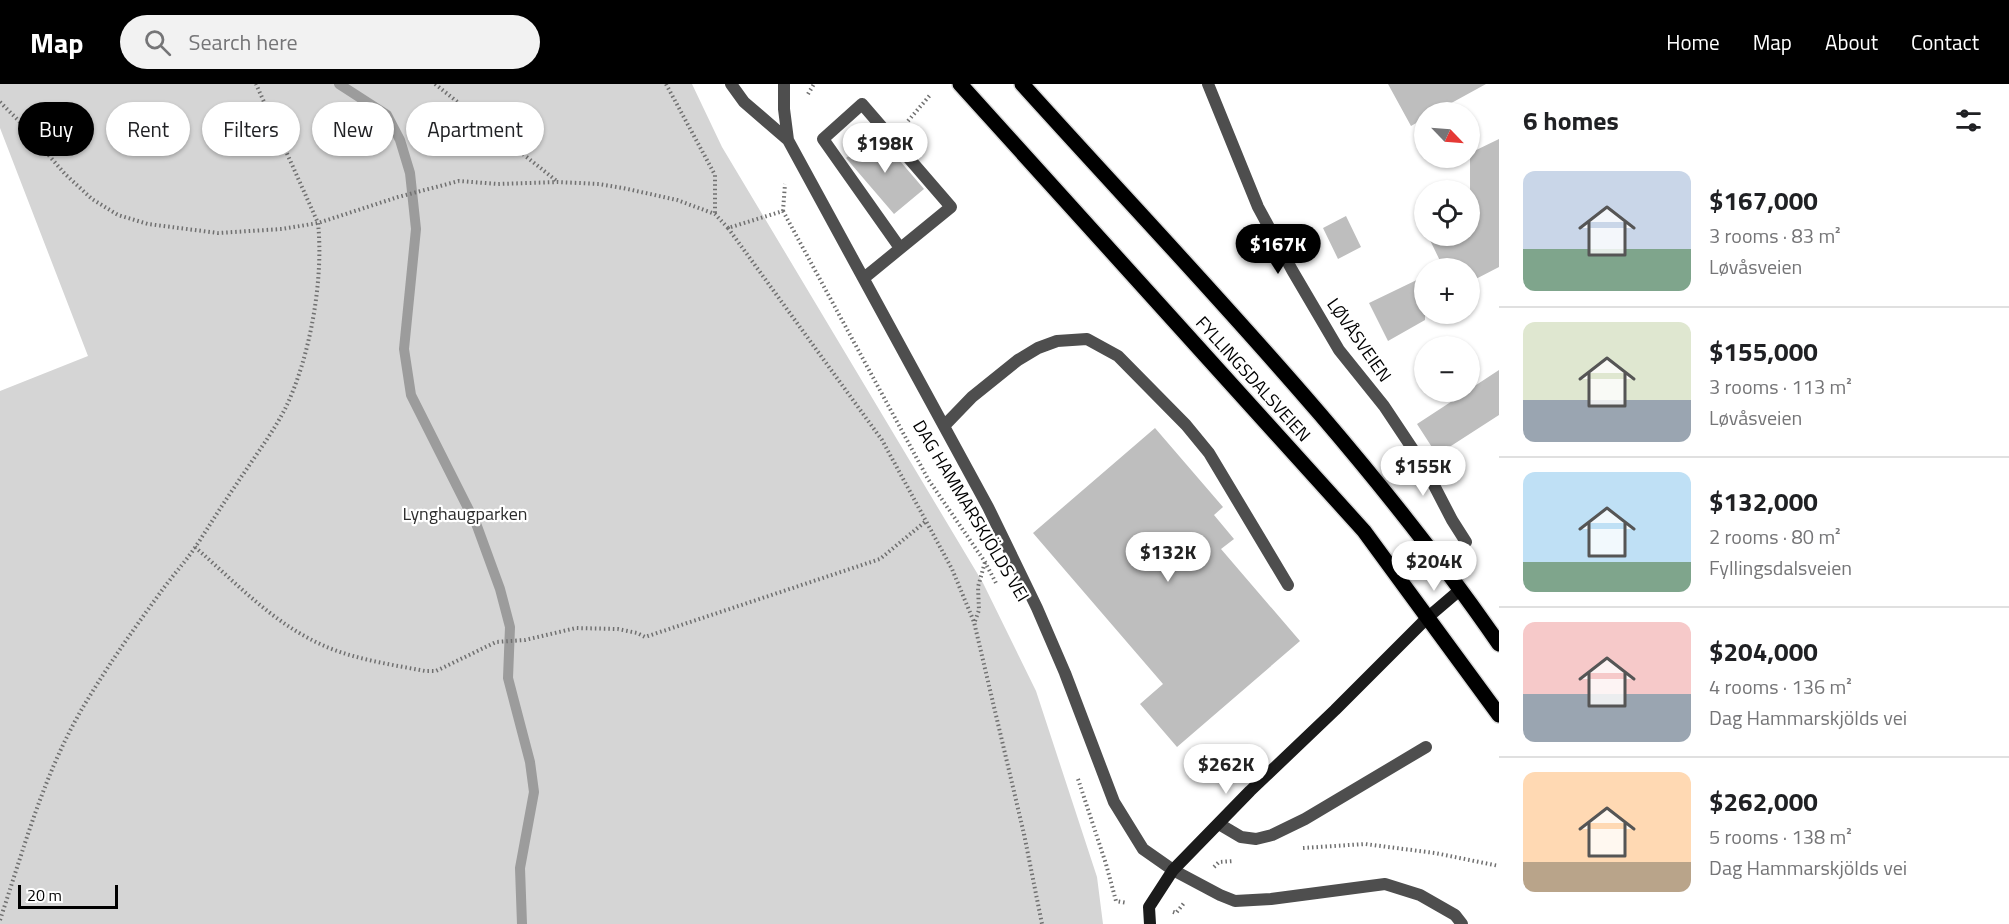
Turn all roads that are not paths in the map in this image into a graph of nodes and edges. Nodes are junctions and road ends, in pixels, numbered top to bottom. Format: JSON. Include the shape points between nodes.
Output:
{"nodes":[{"id":1,"x":731,"y":84,"type":"edge"},
{"id":2,"x":784,"y":84,"type":"edge"},
{"id":3,"x":960,"y":84,"type":"edge"},
{"id":4,"x":1022,"y":84,"type":"edge"},
{"id":5,"x":1208,"y":84,"type":"edge"},
{"id":6,"x":788,"y":140,"type":"junction"},
{"id":7,"x":900,"y":248,"type":"junction"},
{"id":8,"x":864,"y":278,"type":"junction"},
{"id":9,"x":945,"y":426,"type":"junction"},
{"id":10,"x":1466,"y":542,"type":"dead end"},
{"id":11,"x":1288,"y":585,"type":"dead end"},
{"id":12,"x":1461,"y":589,"type":"junction"},
{"id":13,"x":1427,"y":618,"type":"junction"},
{"id":14,"x":1499,"y":644,"type":"edge"},
{"id":15,"x":1499,"y":715,"type":"edge"},
{"id":16,"x":1426,"y":747,"type":"dead end"},
{"id":17,"x":1219,"y":824,"type":"junction"},
{"id":18,"x":1173,"y":870,"type":"junction"},
{"id":19,"x":1150,"y":924,"type":"edge"},
{"id":20,"x":1462,"y":924,"type":"edge"}],
"edges":[{"from":1,"to":6,"type":"street","name":"DAG HAMMARSKJÖLDS VEI","via":[[744,102]]},
{"from":2,"to":6,"type":"street","name":"DAG HAMMARSKJÖLDS VEI"},
{"from":3,"to":13,"type":"main road","name":"FYLLINGSDALSVEIEN","via":[[1364,531]]},
{"from":4,"to":12,"type":"main road","name":"FYLLINGSDALSVEIEN","via":[[1275,362]]},
{"from":5,"to":10,"type":"street","name":"LØVÅSVEIEN","via":[[1258,207],[1292,270],[1340,351],[1384,406],[1424,466]]},
{"from":6,"to":8,"type":"street","name":"DAG HAMMARSKJÖLDS VEI"},
{"from":7,"to":7,"type":"street","via":[[951,207],[862,104],[823,139]]},
{"from":7,"to":8,"type":"street"},
{"from":8,"to":9,"type":"street","name":"DAG HAMMARSKJÖLDS VEI"},
{"from":9,"to":11,"type":"street","via":[[972,397],[1017,360],[1057,341],[1087,339],[1118,356],[1209,453]]},
{"from":9,"to":18,"type":"street","name":"DAG HAMMARSKJÖLDS VEI","via":[[1037,608],[1114,802],[1143,849]]},
{"from":12,"to":13,"type":"main road"},
{"from":12,"to":14,"type":"main road","name":"FYLLINGSDALSVEIEN"},
{"from":13,"to":15,"type":"main road","name":"FYLLINGSDALSVEIEN"},
{"from":13,"to":17,"type":"main road"},
{"from":16,"to":17,"type":"street","via":[[1272,835],[1241,837]]},
{"from":17,"to":18,"type":"main road"},
{"from":18,"to":19,"type":"main road","via":[[1149,907]]},
{"from":18,"to":20,"type":"street","name":"DAG HAMMARSKJÖLDS VEI","via":[[1235,901],[1385,884],[1420,895],[1455,915]]}]}
